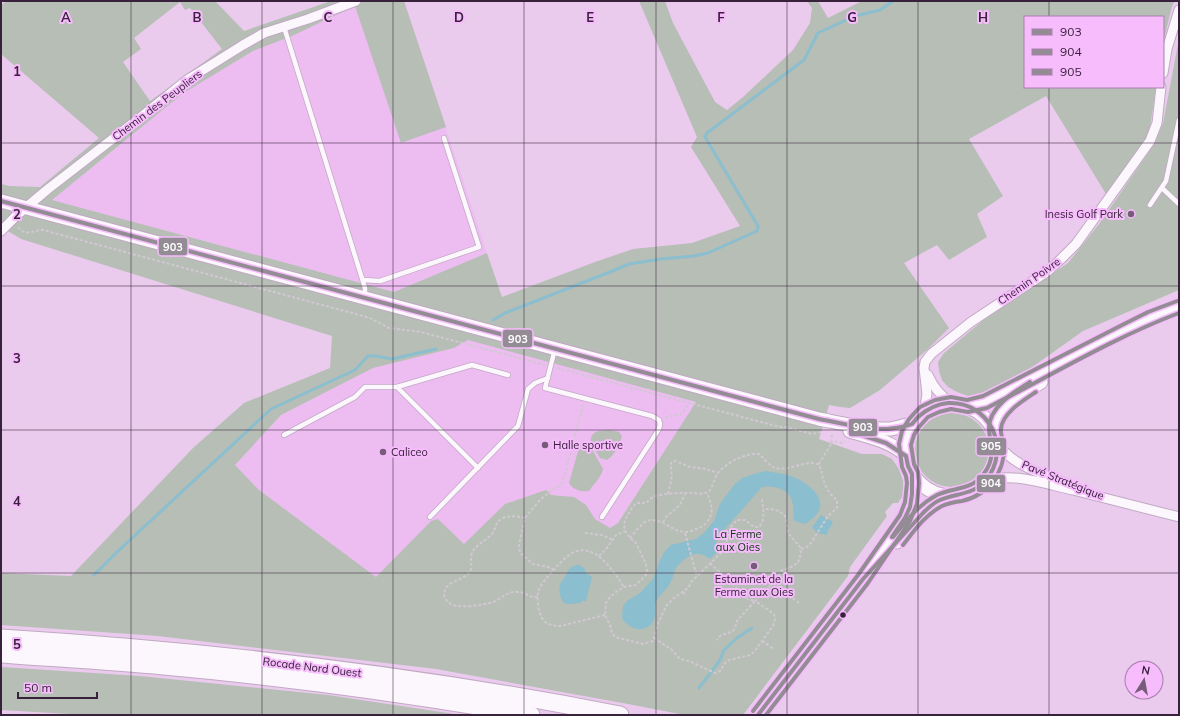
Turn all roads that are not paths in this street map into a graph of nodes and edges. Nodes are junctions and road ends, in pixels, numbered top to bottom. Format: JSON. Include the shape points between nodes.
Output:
{"nodes":[{"id":1,"x":356,"y":1,"type":"edge"},
{"id":2,"x":1179,"y":10,"type":"edge"},
{"id":3,"x":284,"y":27,"type":"junction"},
{"id":4,"x":1164,"y":67,"type":"edge"},
{"id":5,"x":1161,"y":88,"type":"edge"},
{"id":6,"x":1179,"y":120,"type":"edge"},
{"id":7,"x":444,"y":138,"type":"dead end"},
{"id":8,"x":1162,"y":188,"type":"junction"},
{"id":9,"x":1,"y":201,"type":"edge"},
{"id":10,"x":1179,"y":204,"type":"edge"},
{"id":11,"x":1150,"y":205,"type":"dead end"},
{"id":12,"x":18,"y":214,"type":"junction"},
{"id":13,"x":1,"y":231,"type":"edge"},
{"id":14,"x":363,"y":280,"type":"junction"},
{"id":15,"x":365,"y":298,"type":"junction"},
{"id":16,"x":1179,"y":307,"type":"edge"},
{"id":17,"x":1093,"y":347,"type":"junction"},
{"id":18,"x":555,"y":349,"type":"junction"},
{"id":19,"x":931,"y":354,"type":"junction"},
{"id":20,"x":508,"y":376,"type":"dead end"},
{"id":21,"x":548,"y":378,"type":"junction"},
{"id":22,"x":397,"y":387,"type":"junction"},
{"id":23,"x":951,"y":403,"type":"junction"},
{"id":24,"x":967,"y":406,"type":"junction"},
{"id":25,"x":924,"y":412,"type":"junction"},
{"id":26,"x":818,"y":420,"type":"junction"},
{"id":27,"x":914,"y":423,"type":"junction"},
{"id":28,"x":284,"y":435,"type":"dead end"},
{"id":29,"x":996,"y":436,"type":"junction"},
{"id":30,"x":906,"y":456,"type":"junction"},
{"id":31,"x":478,"y":468,"type":"junction"},
{"id":32,"x":912,"y":474,"type":"junction"},
{"id":33,"x":986,"y":481,"type":"junction"},
{"id":34,"x":954,"y":496,"type":"junction"},
{"id":35,"x":1115,"y":500,"type":"junction"},
{"id":36,"x":430,"y":517,"type":"dead end"},
{"id":37,"x":602,"y":517,"type":"dead end"},
{"id":38,"x":1179,"y":517,"type":"edge"},
{"id":39,"x":863,"y":579,"type":"junction"},
{"id":40,"x":1,"y":638,"type":"edge"},
{"id":41,"x":1,"y":654,"type":"edge"},
{"id":42,"x":759,"y":714,"type":"edge"},
{"id":43,"x":531,"y":715,"type":"edge"},
{"id":44,"x":620,"y":715,"type":"edge"}],
"edges":[{"from":1,"to":3,"type":"street","name":"Chemin des Peupliers"},
{"from":2,"to":4,"type":"street"},
{"from":3,"to":12,"type":"street","name":"Chemin des Peupliers","via":[[264,33],[187,80]]},
{"from":3,"to":14,"type":"lane"},
{"from":5,"to":19,"type":"street","name":"Chemin Poivre","via":[[1156,123],[1150,141],[1076,244],[1048,270],[971,322]]},
{"from":6,"to":8,"type":"lane","via":[[1166,181]]},
{"from":7,"to":14,"type":"lane","via":[[480,247],[380,281]]},
{"from":8,"to":10,"type":"lane"},
{"from":8,"to":11,"type":"lane"},
{"from":9,"to":12,"type":"main road"},
{"from":12,"to":13,"type":"street","name":"Chemin des Peupliers"},
{"from":12,"to":15,"type":"main road"},
{"from":14,"to":15,"type":"lane"},
{"from":15,"to":18,"type":"main road"},
{"from":16,"to":17,"type":"main road","via":[[1144,321]]},
{"from":17,"to":24,"type":"main road","via":[[985,402]]},
{"from":17,"to":29,"type":"main road","via":[[1015,400],[1000,415],[995,426]]},
{"from":18,"to":21,"type":"lane"},
{"from":18,"to":26,"type":"main road"},
{"from":19,"to":23,"type":"street","via":[[927,364],[930,380]]},
{"from":19,"to":25,"type":"street","via":[[924,368],[927,394]]},
{"from":20,"to":22,"type":"lane","via":[[472,365]]},
{"from":21,"to":31,"type":"lane","via":[[528,388],[518,426]]},
{"from":21,"to":37,"type":"lane","via":[[545,388],[659,420],[659,429]]},
{"from":22,"to":28,"type":"lane","via":[[365,387],[355,397]]},
{"from":22,"to":31,"type":"lane"},
{"from":23,"to":24,"type":"main road"},
{"from":23,"to":25,"type":"main road"},
{"from":24,"to":29,"type":"main road","via":[[989,422]]},
{"from":25,"to":27,"type":"main road"},
{"from":26,"to":27,"type":"main road","via":[[884,429]]},
{"from":26,"to":30,"type":"main road","via":[[886,443]]},
{"from":27,"to":30,"type":"main road","via":[[906,439]]},
{"from":29,"to":33,"type":"main road","via":[[997,459]]},
{"from":29,"to":35,"type":"street","name":"Pavé Stratégique","via":[[1006,453],[1033,470]]},
{"from":30,"to":32,"type":"main road"},
{"from":31,"to":36,"type":"lane"},
{"from":32,"to":34,"type":"main road","via":[[930,491]]},
{"from":32,"to":39,"type":"main road","via":[[911,500],[906,515]]},
{"from":33,"to":34,"type":"main road","via":[[972,492]]},
{"from":33,"to":35,"type":"street","name":"Pavé Stratégique","via":[[1016,478]]},
{"from":34,"to":39,"type":"main road","via":[[939,500],[928,508]]},
{"from":35,"to":38,"type":"street","name":"Pavé Stratégique"},
{"from":39,"to":42,"type":"main road"},
{"from":40,"to":44,"type":"highway","name":"Rocade Nord Ouest","via":[[132,648],[331,669],[492,692]]},
{"from":41,"to":43,"type":"highway","name":"Rocade Nord Ouest","via":[[254,675],[458,702]]}]}
